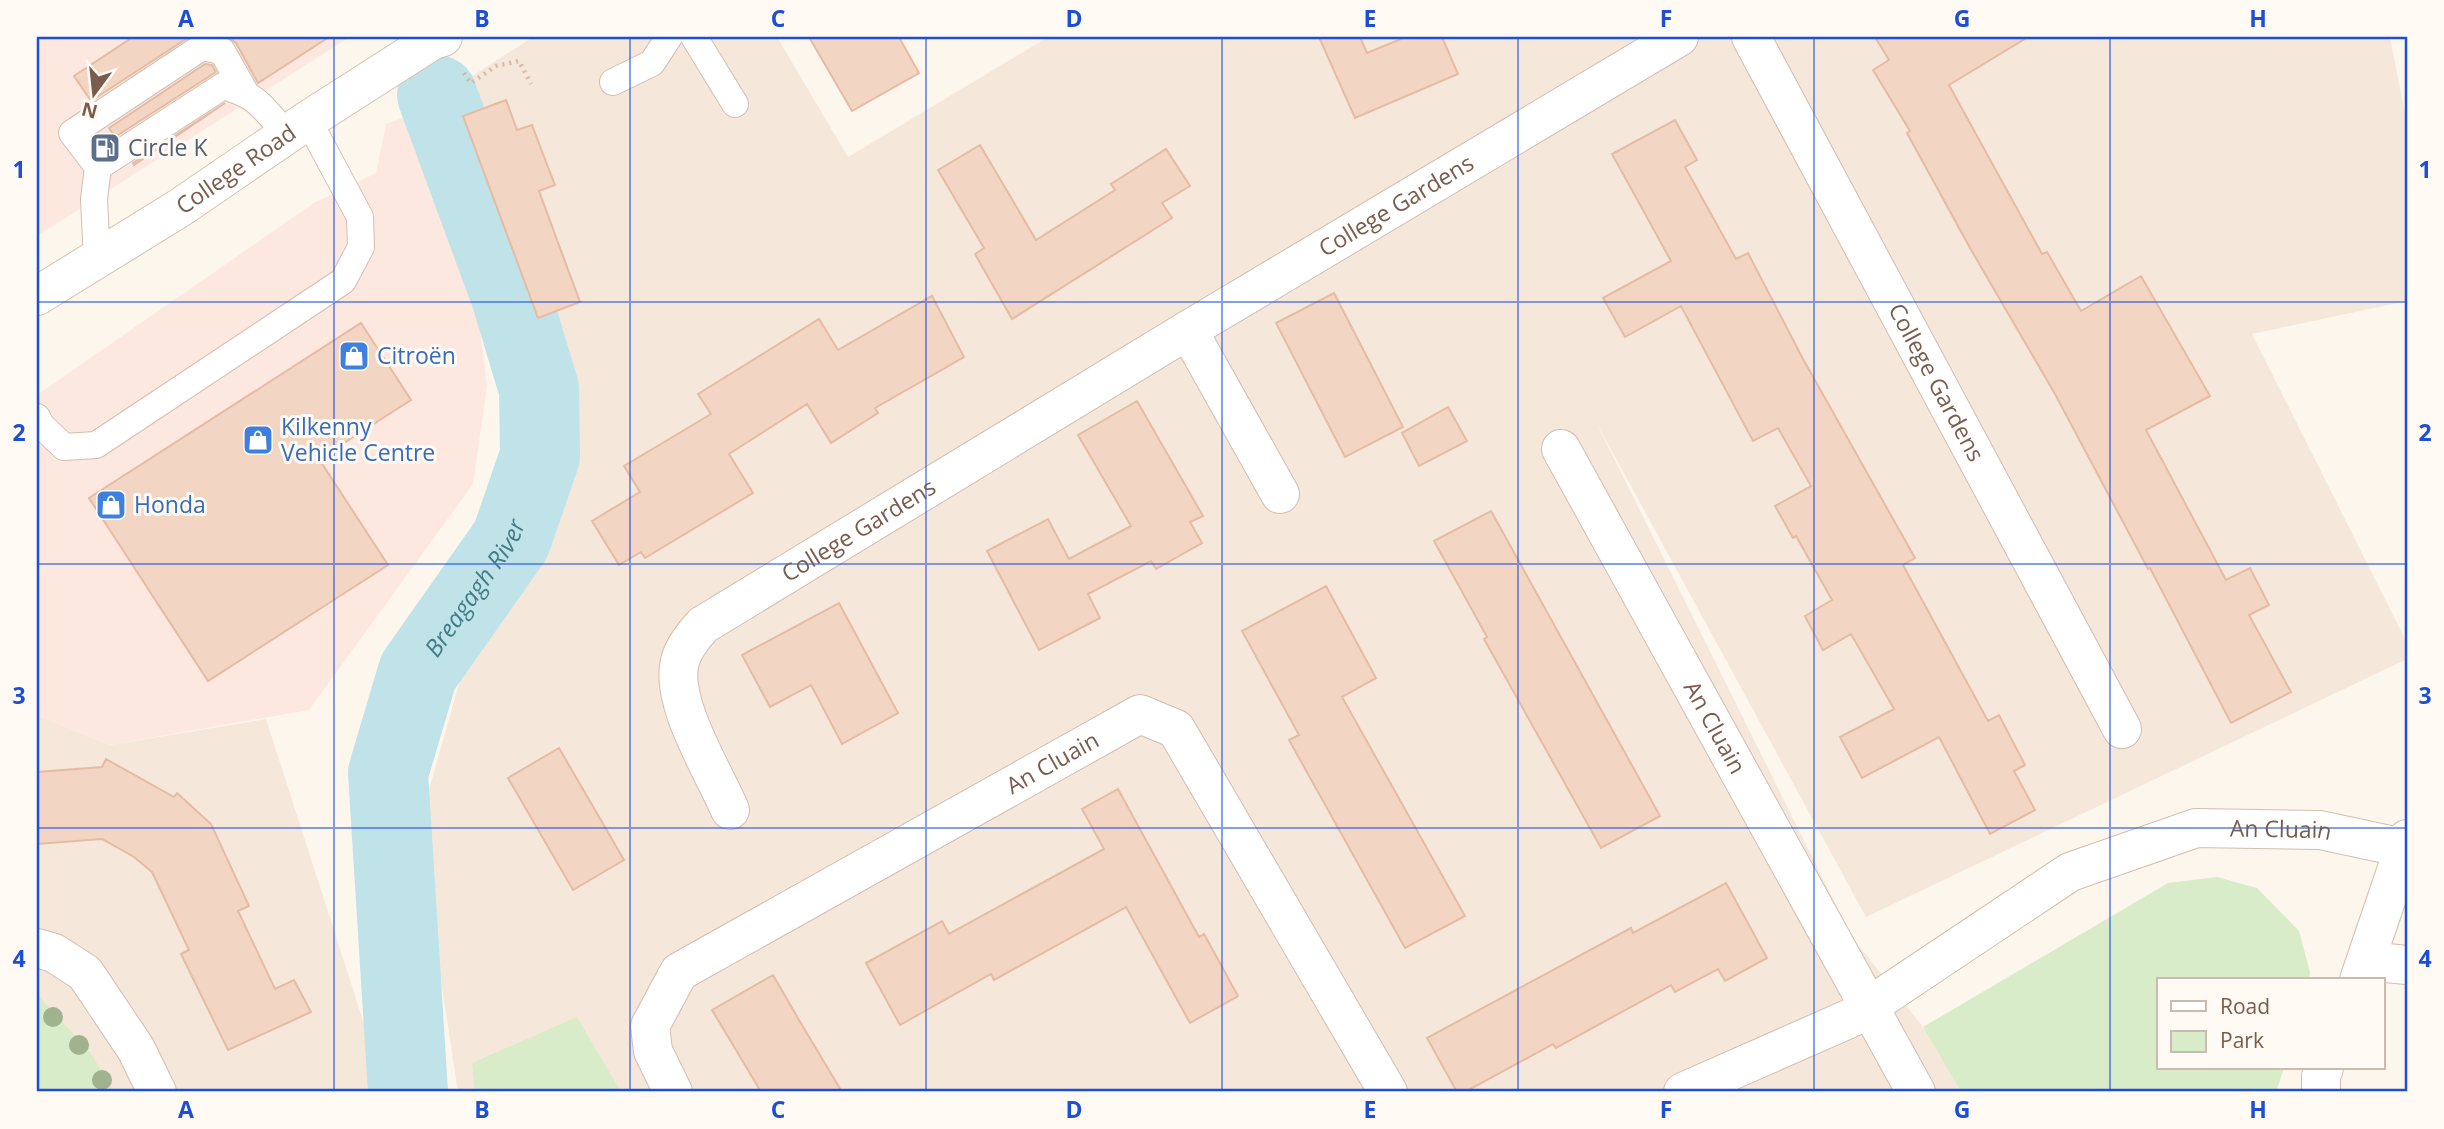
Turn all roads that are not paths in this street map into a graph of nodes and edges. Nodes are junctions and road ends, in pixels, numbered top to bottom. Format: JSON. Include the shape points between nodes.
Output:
{"nodes":[{"id":1,"x":669,"y":37,"type":"edge"},
{"id":2,"x":694,"y":37,"type":"edge"},
{"id":3,"x":1679,"y":37,"type":"edge"},
{"id":4,"x":1751,"y":37,"type":"edge"},
{"id":5,"x":437,"y":38,"type":"edge"},
{"id":6,"x":613,"y":82,"type":"dead end"},
{"id":7,"x":245,"y":92,"type":"junction"},
{"id":8,"x":735,"y":104,"type":"dead end"},
{"id":9,"x":298,"y":127,"type":"junction"},
{"id":10,"x":98,"y":167,"type":"junction"},
{"id":11,"x":97,"y":259,"type":"junction"},
{"id":12,"x":37,"y":296,"type":"edge"},
{"id":13,"x":1188,"y":330,"type":"junction"},
{"id":14,"x":37,"y":417,"type":"edge"},
{"id":15,"x":1561,"y":449,"type":"dead end"},
{"id":16,"x":1280,"y":494,"type":"dead end"},
{"id":17,"x":2122,"y":729,"type":"dead end"},
{"id":18,"x":730,"y":810,"type":"dead end"},
{"id":19,"x":2405,"y":844,"type":"edge"},
{"id":20,"x":37,"y":948,"type":"edge"},
{"id":21,"x":2407,"y":965,"type":"edge"},
{"id":22,"x":2363,"y":971,"type":"edge"},
{"id":23,"x":1869,"y":1007,"type":"junction"},
{"id":24,"x":2323,"y":1070,"type":"edge"},
{"id":25,"x":157,"y":1092,"type":"edge"},
{"id":26,"x":673,"y":1092,"type":"edge"},
{"id":27,"x":1388,"y":1092,"type":"edge"},
{"id":28,"x":1683,"y":1092,"type":"edge"},
{"id":29,"x":1916,"y":1092,"type":"edge"},
{"id":30,"x":2321,"y":1092,"type":"edge"}],
"edges":[{"from":1,"to":6,"type":"lane","via":[[652,63]]},
{"from":2,"to":8,"type":"lane"},
{"from":3,"to":13,"type":"street","name":"College Gardens"},
{"from":4,"to":17,"type":"street","name":"College Gardens"},
{"from":5,"to":9,"type":"street","name":"College Road"},
{"from":7,"to":9,"type":"lane"},
{"from":7,"to":10,"type":"lane","via":[[223,86]]},
{"from":7,"to":10,"type":"lane","via":[[222,51],[202,47],[72,132]]},
{"from":9,"to":11,"type":"street","name":"College Road"},
{"from":9,"to":14,"type":"lane","via":[[360,217],[361,247],[343,281],[96,445],[64,447]]},
{"from":10,"to":11,"type":"lane","via":[[94,199]]},
{"from":11,"to":12,"type":"street","name":"College Road"},
{"from":13,"to":16,"type":"street"},
{"from":13,"to":18,"type":"street","name":"College Gardens","via":[[703,625],[679,662],[677,685],[682,707]]},
{"from":15,"to":23,"type":"street","name":"An Cluain"},
{"from":19,"to":22,"type":"street"},
{"from":19,"to":23,"type":"street","name":"An Cluain","via":[[2320,830],[2196,828],[2070,872]]},
{"from":20,"to":25,"type":"street","via":[[85,973],[136,1049]]},
{"from":21,"to":22,"type":"street"},
{"from":23,"to":28,"type":"street","name":"An Cluain"},
{"from":23,"to":29,"type":"street","name":"An Cluain"},
{"from":24,"to":30,"type":"street"},
{"from":26,"to":27,"type":"street","name":"An Cluain","via":[[653,1051],[650,1026],[679,972],[1140,714],[1176,729]]}]}
